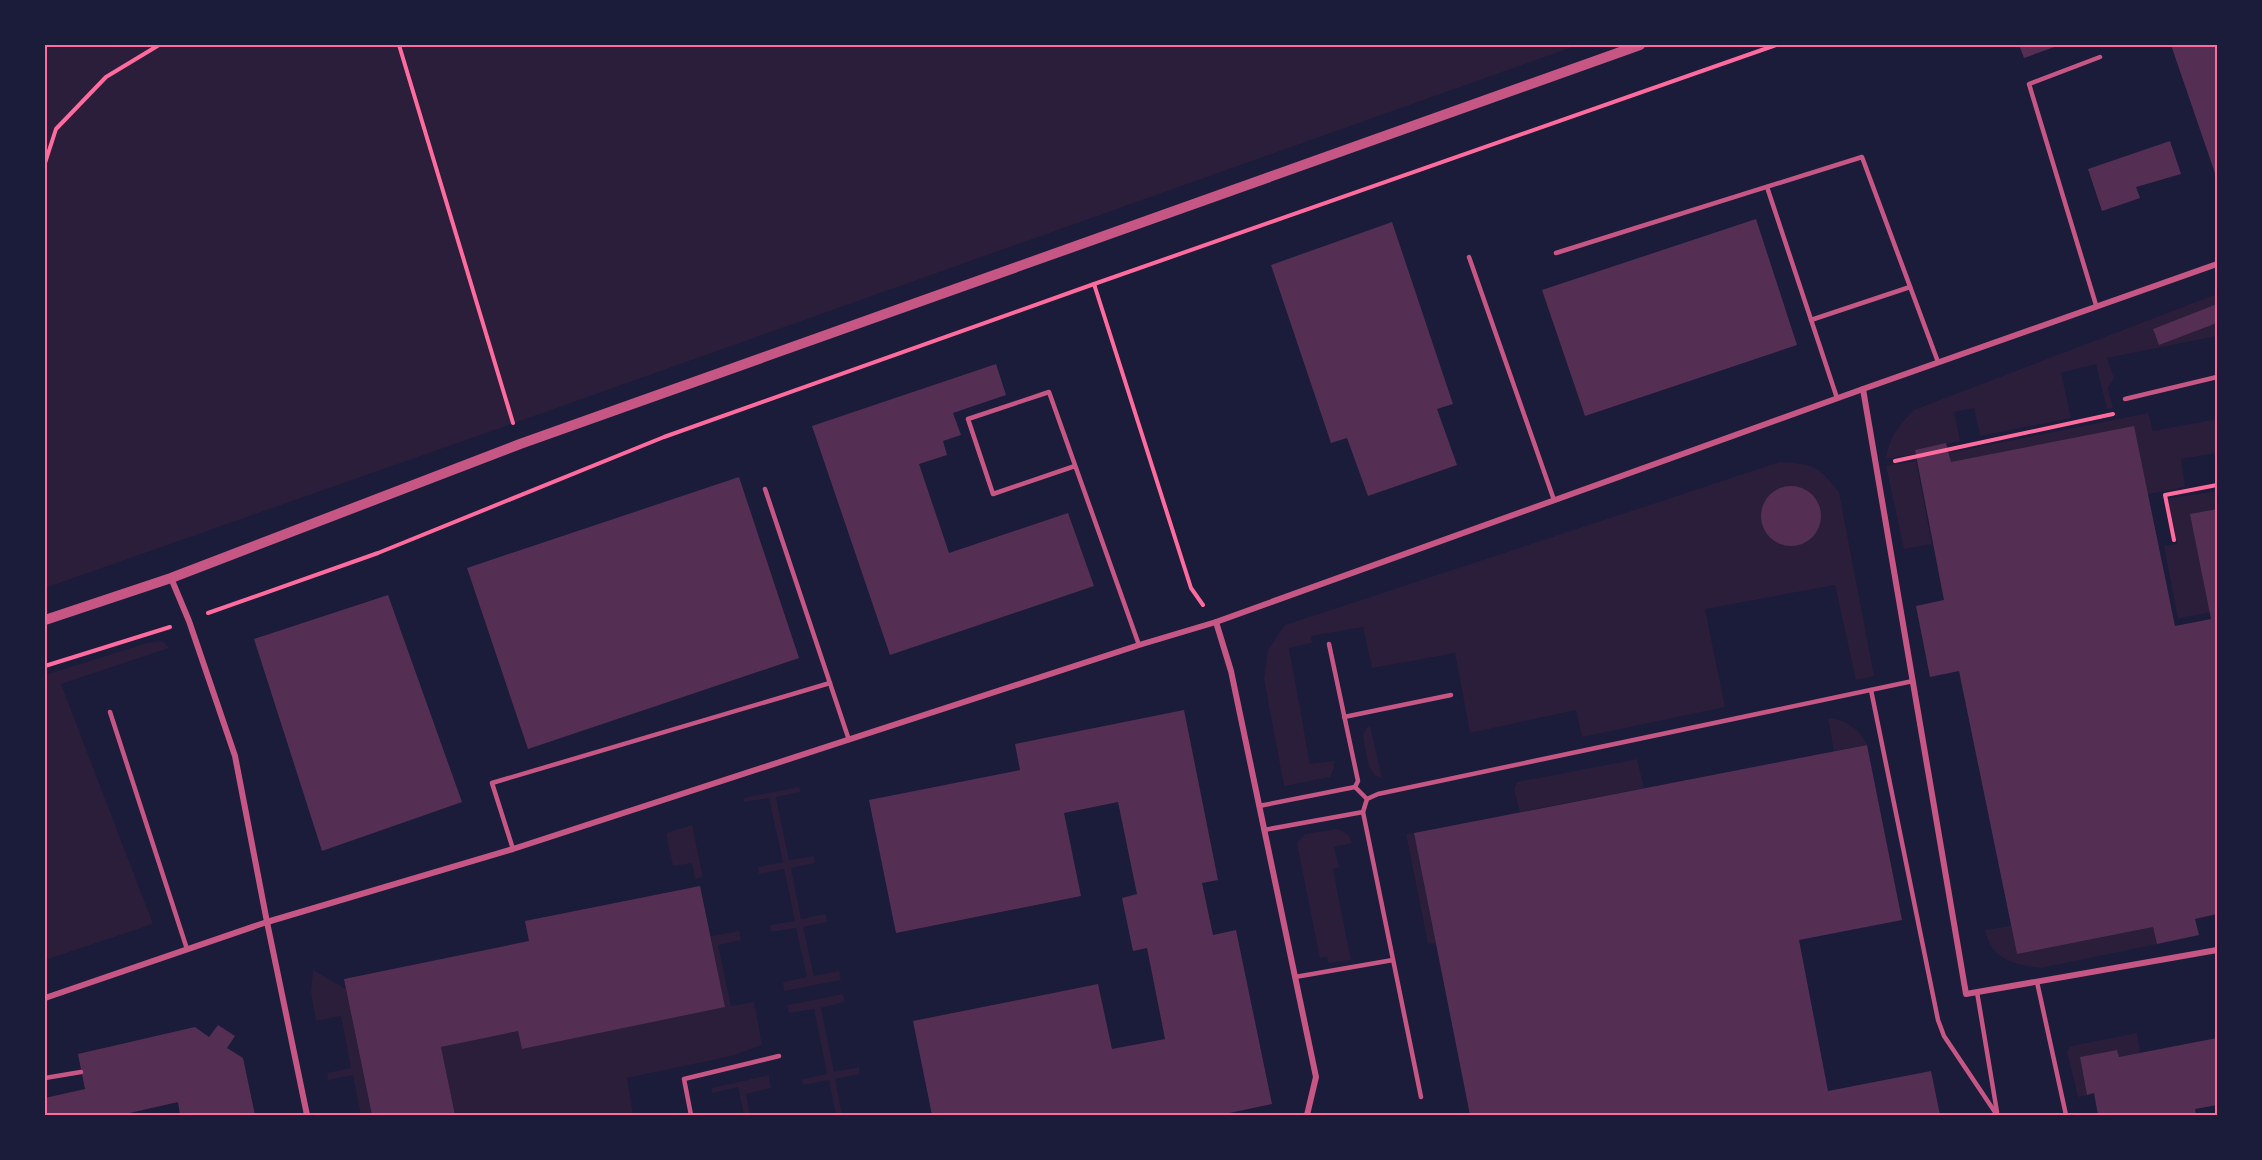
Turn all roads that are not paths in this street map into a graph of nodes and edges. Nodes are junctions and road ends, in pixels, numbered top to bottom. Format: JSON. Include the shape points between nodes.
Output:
{"nodes":[{"id":1,"x":1640,"y":45,"type":"edge"},
{"id":2,"x":2100,"y":57,"type":"dead end"},
{"id":3,"x":1767,"y":187,"type":"junction"},
{"id":4,"x":1556,"y":253,"type":"dead end"},
{"id":5,"x":1469,"y":257,"type":"dead end"},
{"id":6,"x":2217,"y":264,"type":"edge"},
{"id":7,"x":1910,"y":286,"type":"junction"},
{"id":8,"x":2096,"y":305,"type":"junction"},
{"id":9,"x":1811,"y":320,"type":"junction"},
{"id":10,"x":1938,"y":362,"type":"junction"},
{"id":11,"x":2217,"y":377,"type":"edge"},
{"id":12,"x":1863,"y":389,"type":"junction"},
{"id":13,"x":1837,"y":398,"type":"junction"},
{"id":14,"x":2125,"y":399,"type":"road end"},
{"id":15,"x":1075,"y":466,"type":"junction"},
{"id":16,"x":765,"y":489,"type":"dead end"},
{"id":17,"x":1554,"y":500,"type":"junction"},
{"id":18,"x":171,"y":578,"type":"junction"},
{"id":19,"x":45,"y":620,"type":"edge"},
{"id":20,"x":1216,"y":622,"type":"junction"},
{"id":21,"x":1329,"y":644,"type":"dead end"},
{"id":22,"x":1139,"y":645,"type":"junction"},
{"id":23,"x":1912,"y":681,"type":"junction"},
{"id":24,"x":830,"y":683,"type":"junction"},
{"id":25,"x":1871,"y":690,"type":"junction"},
{"id":26,"x":1451,"y":695,"type":"dead end"},
{"id":27,"x":110,"y":712,"type":"dead end"},
{"id":28,"x":1344,"y":717,"type":"junction"},
{"id":29,"x":849,"y":740,"type":"junction"},
{"id":30,"x":1355,"y":787,"type":"junction"},
{"id":31,"x":1367,"y":799,"type":"junction"},
{"id":32,"x":1259,"y":806,"type":"junction"},
{"id":33,"x":1363,"y":812,"type":"junction"},
{"id":34,"x":1264,"y":830,"type":"junction"},
{"id":35,"x":513,"y":849,"type":"junction"},
{"id":36,"x":267,"y":922,"type":"junction"},
{"id":37,"x":187,"y":950,"type":"junction"},
{"id":38,"x":2217,"y":950,"type":"edge"},
{"id":39,"x":1393,"y":960,"type":"junction"},
{"id":40,"x":1295,"y":977,"type":"junction"},
{"id":41,"x":2037,"y":982,"type":"junction"},
{"id":42,"x":1977,"y":992,"type":"junction"},
{"id":43,"x":45,"y":998,"type":"edge"},
{"id":44,"x":779,"y":1056,"type":"dead end"},
{"id":45,"x":81,"y":1072,"type":"dead end"},
{"id":46,"x":45,"y":1078,"type":"edge"},
{"id":47,"x":1421,"y":1097,"type":"dead end"},
{"id":48,"x":307,"y":1115,"type":"edge"},
{"id":49,"x":691,"y":1115,"type":"edge"},
{"id":50,"x":1307,"y":1115,"type":"edge"},
{"id":51,"x":1997,"y":1115,"type":"edge"},
{"id":52,"x":2066,"y":1115,"type":"edge"}],
"edges":[{"from":1,"to":18,"type":"street","via":[[520,444]]},
{"from":2,"to":8,"type":"lane","via":[[2030,84]]},
{"from":3,"to":4,"type":"lane"},
{"from":3,"to":7,"type":"lane","via":[[1862,157]]},
{"from":3,"to":9,"type":"lane"},
{"from":5,"to":17,"type":"lane"},
{"from":6,"to":8,"type":"street"},
{"from":7,"to":9,"type":"lane"},
{"from":7,"to":10,"type":"lane"},
{"from":8,"to":10,"type":"street"},
{"from":9,"to":13,"type":"lane"},
{"from":10,"to":12,"type":"street"},
{"from":11,"to":14,"type":"lane"},
{"from":12,"to":13,"type":"street"},
{"from":12,"to":23,"type":"street"},
{"from":13,"to":17,"type":"street"},
{"from":15,"to":15,"type":"lane","via":[[1049,392],[968,419],[993,494]]},
{"from":15,"to":22,"type":"lane"},
{"from":16,"to":24,"type":"lane"},
{"from":17,"to":20,"type":"street"},
{"from":18,"to":19,"type":"street"},
{"from":18,"to":36,"type":"street","via":[[235,756]]},
{"from":20,"to":22,"type":"street"},
{"from":20,"to":32,"type":"street","via":[[1231,671]]},
{"from":21,"to":28,"type":"lane"},
{"from":22,"to":29,"type":"street"},
{"from":23,"to":25,"type":"lane"},
{"from":23,"to":42,"type":"street","via":[[1966,994]]},
{"from":24,"to":29,"type":"lane"},
{"from":24,"to":35,"type":"lane","via":[[492,783]]},
{"from":25,"to":31,"type":"lane","via":[[1466,774]]},
{"from":25,"to":51,"type":"lane","via":[[1938,1020],[1944,1036]]},
{"from":26,"to":28,"type":"lane"},
{"from":27,"to":37,"type":"lane"},
{"from":28,"to":30,"type":"lane","via":[[1358,781]]},
{"from":29,"to":35,"type":"street"},
{"from":30,"to":31,"type":"lane"},
{"from":30,"to":32,"type":"lane"},
{"from":31,"to":33,"type":"lane"},
{"from":32,"to":34,"type":"street"},
{"from":33,"to":34,"type":"lane"},
{"from":33,"to":39,"type":"lane"},
{"from":34,"to":40,"type":"street"},
{"from":35,"to":36,"type":"street"},
{"from":36,"to":37,"type":"street"},
{"from":36,"to":48,"type":"street"},
{"from":37,"to":43,"type":"street"},
{"from":38,"to":41,"type":"street"},
{"from":39,"to":40,"type":"lane"},
{"from":39,"to":47,"type":"lane"},
{"from":40,"to":50,"type":"street","via":[[1316,1077]]},
{"from":41,"to":42,"type":"street"},
{"from":41,"to":52,"type":"lane"},
{"from":42,"to":51,"type":"lane"},
{"from":44,"to":49,"type":"lane","via":[[684,1079]]},
{"from":45,"to":46,"type":"lane"}]}
